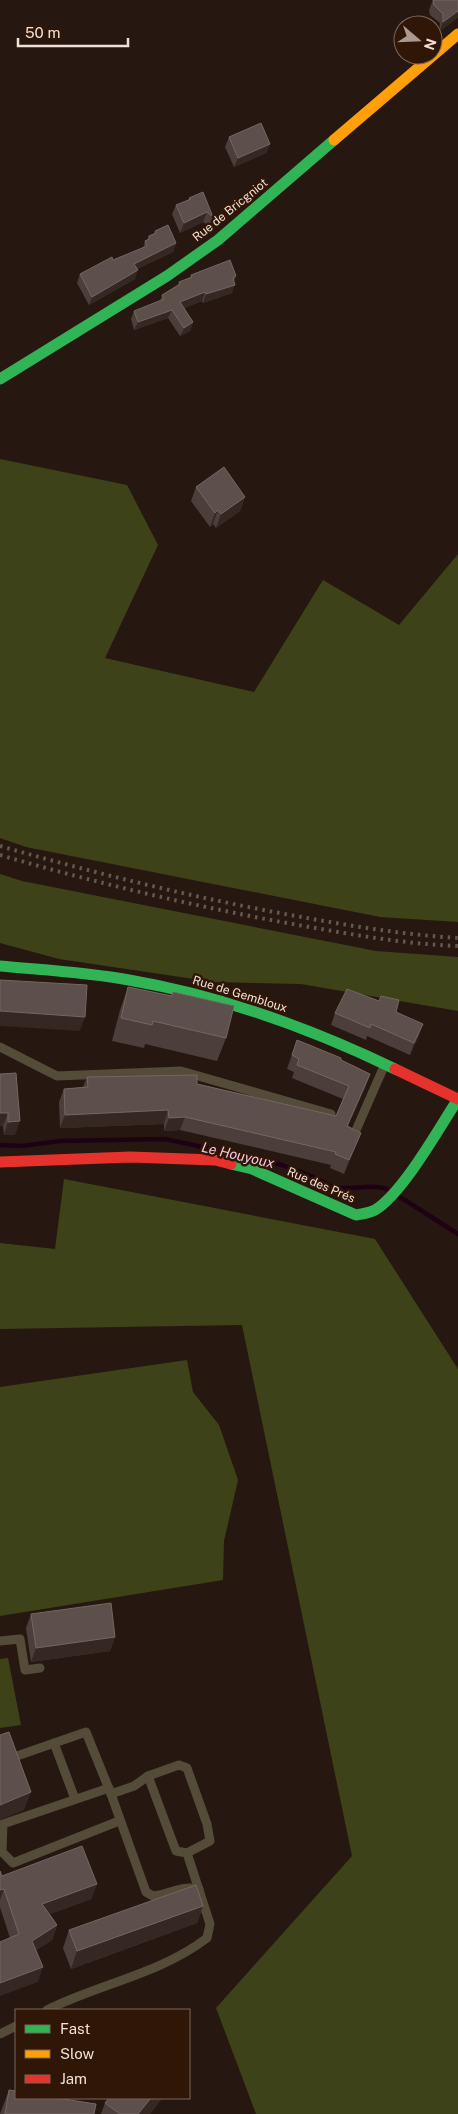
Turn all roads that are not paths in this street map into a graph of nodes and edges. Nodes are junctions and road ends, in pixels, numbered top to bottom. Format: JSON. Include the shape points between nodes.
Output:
{"nodes":[{"id":1,"x":458,"y":34,"type":"edge"},
{"id":2,"x":0,"y":379,"type":"edge"},
{"id":3,"x":0,"y":966,"type":"edge"},
{"id":4,"x":0,"y":1047,"type":"edge"},
{"id":5,"x":386,"y":1064,"type":"junction"},
{"id":6,"x":458,"y":1099,"type":"edge"},
{"id":7,"x":331,"y":1114,"type":"edge"},
{"id":8,"x":353,"y":1137,"type":"edge"},
{"id":9,"x":0,"y":1162,"type":"edge"},
{"id":10,"x":0,"y":1641,"type":"edge"},
{"id":11,"x":40,"y":1668,"type":"dead end"},
{"id":12,"x":54,"y":1743,"type":"junction"},
{"id":13,"x":14,"y":1757,"type":"edge"},
{"id":14,"x":148,"y":1776,"type":"junction"},
{"id":15,"x":110,"y":1791,"type":"junction"},
{"id":16,"x":75,"y":1799,"type":"junction"},
{"id":17,"x":120,"y":1821,"type":"junction"},
{"id":18,"x":187,"y":1853,"type":"junction"},
{"id":19,"x":199,"y":1889,"type":"junction"},
{"id":20,"x":49,"y":2009,"type":"edge"},
{"id":21,"x":15,"y":2026,"type":"edge"},
{"id":22,"x":0,"y":2034,"type":"edge"}],
"edges":[{"from":1,"to":2,"type":"street","name":"Rue de Bricgniot","via":[[218,240],[167,276]]},
{"from":3,"to":5,"type":"street","name":"Rue de Gembloux","via":[[89,974],[184,992],[278,1019]]},
{"from":4,"to":7,"type":"lane","via":[[57,1076],[181,1071]]},
{"from":5,"to":6,"type":"street","name":"Rue de Gembloux"},
{"from":5,"to":8,"type":"lane"},
{"from":6,"to":9,"type":"street","name":"Rue des Prés","via":[[401,1185],[373,1211],[356,1215],[252,1169],[215,1160],[130,1157]]},
{"from":10,"to":11,"type":"lane","via":[[20,1639],[25,1670]]},
{"from":12,"to":13,"type":"lane"},
{"from":12,"to":15,"type":"lane","via":[[86,1732]]},
{"from":12,"to":16,"type":"lane"},
{"from":14,"to":15,"type":"lane","via":[[134,1786]]},
{"from":14,"to":18,"type":"lane","via":[[176,1851]]},
{"from":14,"to":18,"type":"lane","via":[[179,1765],[187,1768],[210,1841]]},
{"from":15,"to":16,"type":"lane"},
{"from":15,"to":17,"type":"lane"},
{"from":16,"to":17,"type":"lane","via":[[4,1824],[2,1852],[12,1863]]},
{"from":17,"to":19,"type":"lane","via":[[146,1892],[153,1896],[187,1886]]},
{"from":18,"to":19,"type":"lane"},
{"from":19,"to":20,"type":"lane","via":[[210,1924],[207,1938],[194,1948],[138,1974]]},
{"from":21,"to":22,"type":"lane"}]}
